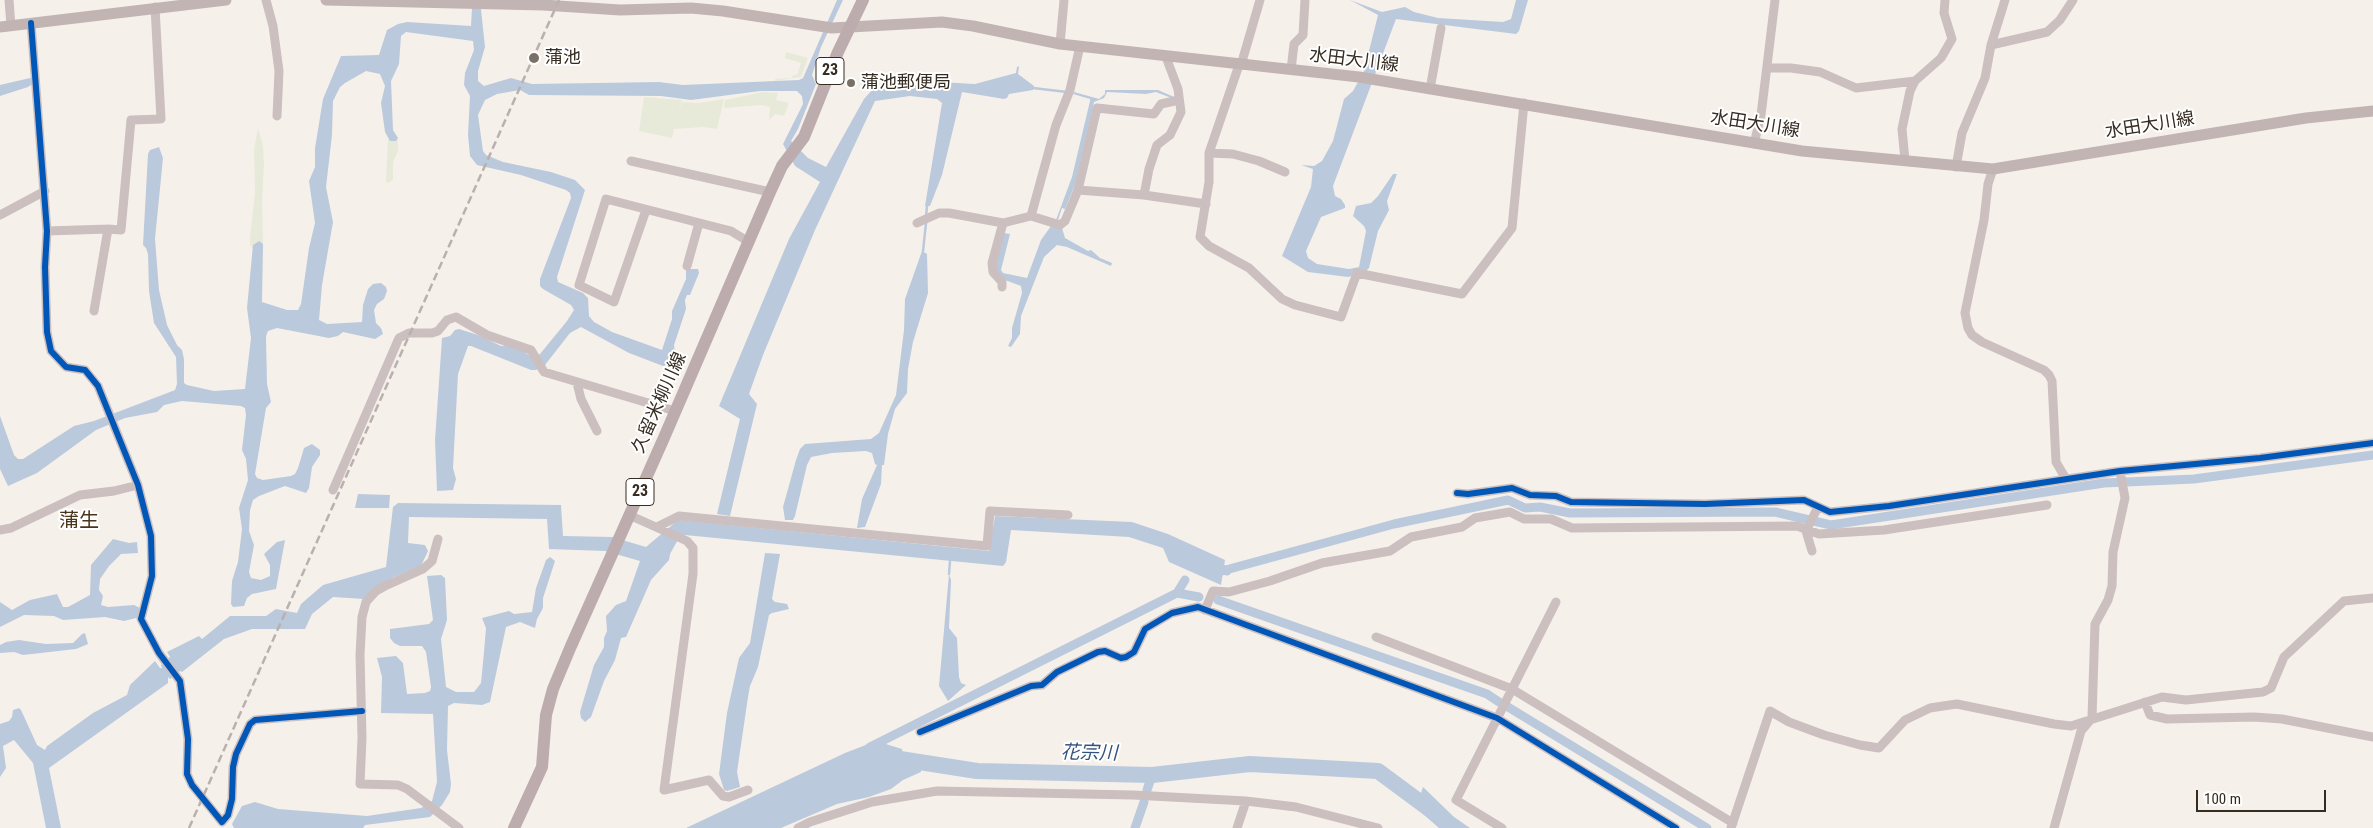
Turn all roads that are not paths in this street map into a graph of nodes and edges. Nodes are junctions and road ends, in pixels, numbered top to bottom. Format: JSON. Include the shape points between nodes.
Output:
{"nodes":[{"id":1,"x":8,"y":0,"type":"edge"},
{"id":2,"x":226,"y":0,"type":"edge"},
{"id":3,"x":266,"y":0,"type":"edge"},
{"id":4,"x":326,"y":0,"type":"edge"},
{"id":5,"x":401,"y":0,"type":"edge"},
{"id":6,"x":863,"y":0,"type":"edge"},
{"id":7,"x":1064,"y":0,"type":"edge"},
{"id":8,"x":1260,"y":0,"type":"edge"},
{"id":9,"x":1306,"y":0,"type":"edge"},
{"id":10,"x":1776,"y":0,"type":"edge"},
{"id":11,"x":1945,"y":0,"type":"edge"},
{"id":12,"x":2005,"y":0,"type":"edge"},
{"id":13,"x":2073,"y":0,"type":"edge"},
{"id":14,"x":526,"y":2,"type":"edge"},
{"id":15,"x":155,"y":7,"type":"junction"},
{"id":16,"x":31,"y":22,"type":"junction"},
{"id":17,"x":5,"y":26,"type":"edge"},
{"id":18,"x":852,"y":28,"type":"junction"},
{"id":19,"x":1441,"y":28,"type":"dead end"},
{"id":20,"x":1060,"y":44,"type":"junction"},
{"id":21,"x":1991,"y":45,"type":"junction"},
{"id":22,"x":1080,"y":46,"type":"junction"},
{"id":23,"x":1166,"y":57,"type":"junction"},
{"id":24,"x":1240,"y":65,"type":"junction"},
{"id":25,"x":1767,"y":68,"type":"junction"},
{"id":26,"x":1291,"y":70,"type":"junction"},
{"id":27,"x":1915,"y":81,"type":"junction"},
{"id":28,"x":1430,"y":88,"type":"junction"},
{"id":29,"x":1179,"y":100,"type":"junction"},
{"id":30,"x":1524,"y":104,"type":"junction"},
{"id":31,"x":2373,"y":112,"type":"edge"},
{"id":32,"x":277,"y":116,"type":"dead end"},
{"id":33,"x":1754,"y":144,"type":"junction"},
{"id":34,"x":1209,"y":153,"type":"junction"},
{"id":35,"x":1905,"y":160,"type":"junction"},
{"id":36,"x":631,"y":161,"type":"dead end"},
{"id":37,"x":1956,"y":167,"type":"junction"},
{"id":38,"x":1993,"y":169,"type":"junction"},
{"id":39,"x":1284,"y":172,"type":"dead end"},
{"id":40,"x":1078,"y":190,"type":"junction"},
{"id":41,"x":45,"y":191,"type":"junction"},
{"id":42,"x":770,"y":192,"type":"junction"},
{"id":43,"x":1144,"y":195,"type":"junction"},
{"id":44,"x":1206,"y":204,"type":"junction"},
{"id":45,"x":646,"y":210,"type":"junction"},
{"id":46,"x":0,"y":215,"type":"edge"},
{"id":47,"x":1030,"y":216,"type":"junction"},
{"id":48,"x":917,"y":222,"type":"dead end"},
{"id":49,"x":699,"y":223,"type":"junction"},
{"id":50,"x":1003,"y":223,"type":"junction"},
{"id":51,"x":108,"y":230,"type":"junction"},
{"id":52,"x":47,"y":231,"type":"junction"},
{"id":53,"x":749,"y":242,"type":"junction"},
{"id":54,"x":687,"y":266,"type":"dead end"},
{"id":55,"x":1002,"y":287,"type":"dead end"},
{"id":56,"x":94,"y":310,"type":"dead end"},
{"id":57,"x":577,"y":383,"type":"junction"},
{"id":58,"x":676,"y":411,"type":"junction"},
{"id":59,"x":597,"y":432,"type":"dead end"},
{"id":60,"x":2373,"y":443,"type":"edge"},
{"id":61,"x":2120,"y":471,"type":"junction"},
{"id":62,"x":2066,"y":479,"type":"junction"},
{"id":63,"x":138,"y":485,"type":"junction"},
{"id":64,"x":333,"y":490,"type":"dead end"},
{"id":65,"x":1457,"y":493,"type":"dead end"},
{"id":66,"x":2048,"y":505,"type":"dead end"},
{"id":67,"x":1818,"y":507,"type":"junction"},
{"id":68,"x":629,"y":515,"type":"junction"},
{"id":69,"x":1068,"y":515,"type":"dead end"},
{"id":70,"x":657,"y":527,"type":"junction"},
{"id":71,"x":0,"y":530,"type":"edge"},
{"id":72,"x":1806,"y":531,"type":"junction"},
{"id":73,"x":438,"y":539,"type":"dead end"},
{"id":74,"x":1812,"y":551,"type":"dead end"},
{"id":75,"x":2373,"y":598,"type":"edge"},
{"id":76,"x":1556,"y":602,"type":"dead end"},
{"id":77,"x":1205,"y":610,"type":"junction"},
{"id":78,"x":1376,"y":637,"type":"dead end"},
{"id":79,"x":1512,"y":689,"type":"junction"},
{"id":80,"x":2145,"y":702,"type":"junction"},
{"id":81,"x":362,"y":711,"type":"junction"},
{"id":82,"x":1497,"y":718,"type":"junction"},
{"id":83,"x":2092,"y":718,"type":"junction"},
{"id":84,"x":920,"y":732,"type":"dead end"},
{"id":85,"x":2372,"y":736,"type":"edge"},
{"id":86,"x":748,"y":790,"type":"dead end"},
{"id":87,"x":1246,"y":800,"type":"junction"},
{"id":88,"x":1732,"y":826,"type":"edge"},
{"id":89,"x":459,"y":828,"type":"edge"},
{"id":90,"x":514,"y":828,"type":"edge"},
{"id":91,"x":798,"y":828,"type":"edge"},
{"id":92,"x":1237,"y":828,"type":"edge"},
{"id":93,"x":1378,"y":828,"type":"edge"},
{"id":94,"x":1502,"y":828,"type":"edge"},
{"id":95,"x":1676,"y":828,"type":"edge"},
{"id":96,"x":2055,"y":828,"type":"edge"}],
"edges":[{"from":1,"to":17,"type":"street"},
{"from":2,"to":15,"type":"main road"},
{"from":3,"to":32,"type":"street","via":[[278,63]]},
{"from":4,"to":5,"type":"main road","name":"水田大川線"},
{"from":5,"to":14,"type":"main road","name":"水田大川線"},
{"from":6,"to":18,"type":"main road","name":"久留米柳川線","number":"23"},
{"from":7,"to":20,"type":"street"},
{"from":8,"to":24,"type":"street"},
{"from":9,"to":26,"type":"street","via":[[1303,35],[1294,44]]},
{"from":10,"to":25,"type":"street"},
{"from":11,"to":27,"type":"street","via":[[1944,13],[1952,39],[1941,58]]},
{"from":12,"to":21,"type":"street"},
{"from":13,"to":21,"type":"street","via":[[2060,20],[2047,32]]},
{"from":14,"to":18,"type":"main road","name":"水田大川線","via":[[620,10],[691,8]]},
{"from":15,"to":16,"type":"main road"},
{"from":15,"to":51,"type":"street","via":[[161,119],[130,120],[121,230]]},
{"from":16,"to":17,"type":"main road"},
{"from":16,"to":41,"type":"street"},
{"from":18,"to":20,"type":"main road","name":"水田大川線","via":[[942,22]]},
{"from":18,"to":42,"type":"main road","name":"久留米柳川線","number":"23","via":[[838,52],[799,143]]},
{"from":19,"to":28,"type":"street"},
{"from":20,"to":22,"type":"main road","name":"水田大川線"},
{"from":21,"to":37,"type":"street","via":[[1984,78],[1962,133]]},
{"from":22,"to":23,"type":"main road","name":"水田大川線"},
{"from":22,"to":47,"type":"street","via":[[1070,90]]},
{"from":23,"to":24,"type":"main road","name":"水田大川線"},
{"from":23,"to":29,"type":"street"},
{"from":24,"to":26,"type":"main road","name":"水田大川線"},
{"from":24,"to":34,"type":"street"},
{"from":25,"to":27,"type":"street","via":[[1820,72],[1856,88]]},
{"from":25,"to":33,"type":"street"},
{"from":26,"to":28,"type":"main road","name":"水田大川線"},
{"from":27,"to":35,"type":"street","via":[[1902,129]]},
{"from":28,"to":30,"type":"main road","name":"水田大川線"},
{"from":29,"to":40,"type":"street","via":[[1160,104],[1154,114],[1097,108]]},
{"from":29,"to":43,"type":"street","via":[[1181,112],[1170,135],[1157,145]]},
{"from":30,"to":33,"type":"main road","name":"水田大川線"},
{"from":30,"to":44,"type":"street","via":[[1512,228],[1462,294],[1358,273],[1341,317],[1295,305],[1282,299],[1249,268],[1202,240],[1200,233]]},
{"from":31,"to":38,"type":"main road","name":"水田大川線","via":[[2306,118]]},
{"from":33,"to":35,"type":"main road","name":"水田大川線"},
{"from":34,"to":39,"type":"street","via":[[1259,160]]},
{"from":34,"to":44,"type":"street","via":[[1210,182]]},
{"from":35,"to":37,"type":"main road","name":"水田大川線"},
{"from":36,"to":42,"type":"street"},
{"from":37,"to":38,"type":"main road","name":"水田大川線"},
{"from":38,"to":62,"type":"street","via":[[1965,313],[1968,328],[1982,342],[2049,374],[2056,462]]},
{"from":40,"to":43,"type":"street"},
{"from":40,"to":47,"type":"street","via":[[1065,221],[1060,225]]},
{"from":41,"to":46,"type":"street"},
{"from":41,"to":52,"type":"street"},
{"from":42,"to":53,"type":"main road","name":"久留米柳川線","number":"23"},
{"from":43,"to":44,"type":"street"},
{"from":45,"to":45,"type":"street","via":[[606,199],[579,285],[614,302]]},
{"from":45,"to":49,"type":"street"},
{"from":47,"to":50,"type":"street"},
{"from":48,"to":50,"type":"street","via":[[939,213],[948,213]]},
{"from":49,"to":53,"type":"street","via":[[731,231]]},
{"from":49,"to":54,"type":"street"},
{"from":50,"to":55,"type":"street","via":[[992,263],[993,272],[1002,282]]},
{"from":51,"to":52,"type":"street"},
{"from":51,"to":56,"type":"street"},
{"from":52,"to":63,"type":"street","via":[[47,332],[51,351],[66,367],[85,370],[98,386]]},
{"from":53,"to":58,"type":"main road","name":"久留米柳川線","number":"23"},
{"from":57,"to":58,"type":"street"},
{"from":57,"to":59,"type":"street"},
{"from":57,"to":64,"type":"street","via":[[544,372],[531,350],[487,335],[456,317],[432,333],[404,335],[399,338]]},
{"from":58,"to":68,"type":"main road","name":"久留米柳川線","number":"23"},
{"from":60,"to":61,"type":"street"},
{"from":61,"to":62,"type":"street"},
{"from":61,"to":83,"type":"street","via":[[2125,498],[2113,552],[2112,586],[2095,624]]},
{"from":62,"to":67,"type":"street","via":[[1889,506],[1830,512]]},
{"from":63,"to":71,"type":"street","via":[[80,495],[11,528]]},
{"from":63,"to":81,"type":"street","via":[[151,536],[152,576],[141,619],[180,681],[188,739],[187,774],[222,822],[228,815],[232,799],[236,754],[255,720]]},
{"from":65,"to":67,"type":"street","via":[[1512,488],[1530,495],[1556,496],[1571,502],[1705,504],[1804,500]]},
{"from":66,"to":72,"type":"street","via":[[1884,530],[1819,534]]},
{"from":67,"to":72,"type":"street"},
{"from":68,"to":70,"type":"street"},
{"from":68,"to":90,"type":"main road","name":"久留米柳川線","number":"23","via":[[553,689],[546,715],[542,767]]},
{"from":69,"to":70,"type":"street","via":[[990,512],[986,546],[679,516]]},
{"from":70,"to":86,"type":"street","via":[[687,541],[694,548],[664,790],[708,780],[723,796],[730,797]]},
{"from":72,"to":74,"type":"street"},
{"from":72,"to":77,"type":"street","via":[[1797,526],[1572,528],[1551,519],[1524,519],[1510,512],[1475,518],[1462,527],[1411,538],[1390,551],[1322,562],[1270,582],[1229,592],[1213,591]]},
{"from":73,"to":81,"type":"street","via":[[432,561],[423,570],[376,591],[366,602],[360,655]]},
{"from":75,"to":80,"type":"street","via":[[2344,601],[2284,657],[2272,688],[2263,692],[2186,700],[2162,697]]},
{"from":76,"to":79,"type":"street"},
{"from":77,"to":82,"type":"street"},
{"from":77,"to":84,"type":"street","via":[[1187,608],[1155,621],[1144,629],[1134,652],[1126,657],[1098,652],[1057,672],[1042,685],[1031,686]]},
{"from":78,"to":79,"type":"street"},
{"from":79,"to":82,"type":"street"},
{"from":79,"to":88,"type":"street"},
{"from":80,"to":83,"type":"street"},
{"from":80,"to":85,"type":"street","via":[[2150,715],[2167,719],[2263,717]]},
{"from":81,"to":89,"type":"street","via":[[360,784],[398,785]]},
{"from":82,"to":94,"type":"street","via":[[1456,800]]},
{"from":82,"to":95,"type":"street"},
{"from":83,"to":88,"type":"street","via":[[2071,726],[1957,704],[1930,708],[1905,720],[1878,748],[1824,735],[1770,711]]},
{"from":83,"to":96,"type":"street","via":[[2080,731]]},
{"from":87,"to":91,"type":"street","via":[[937,791],[872,802]]},
{"from":87,"to":92,"type":"street"},
{"from":87,"to":93,"type":"street","via":[[1296,806]]}]}
